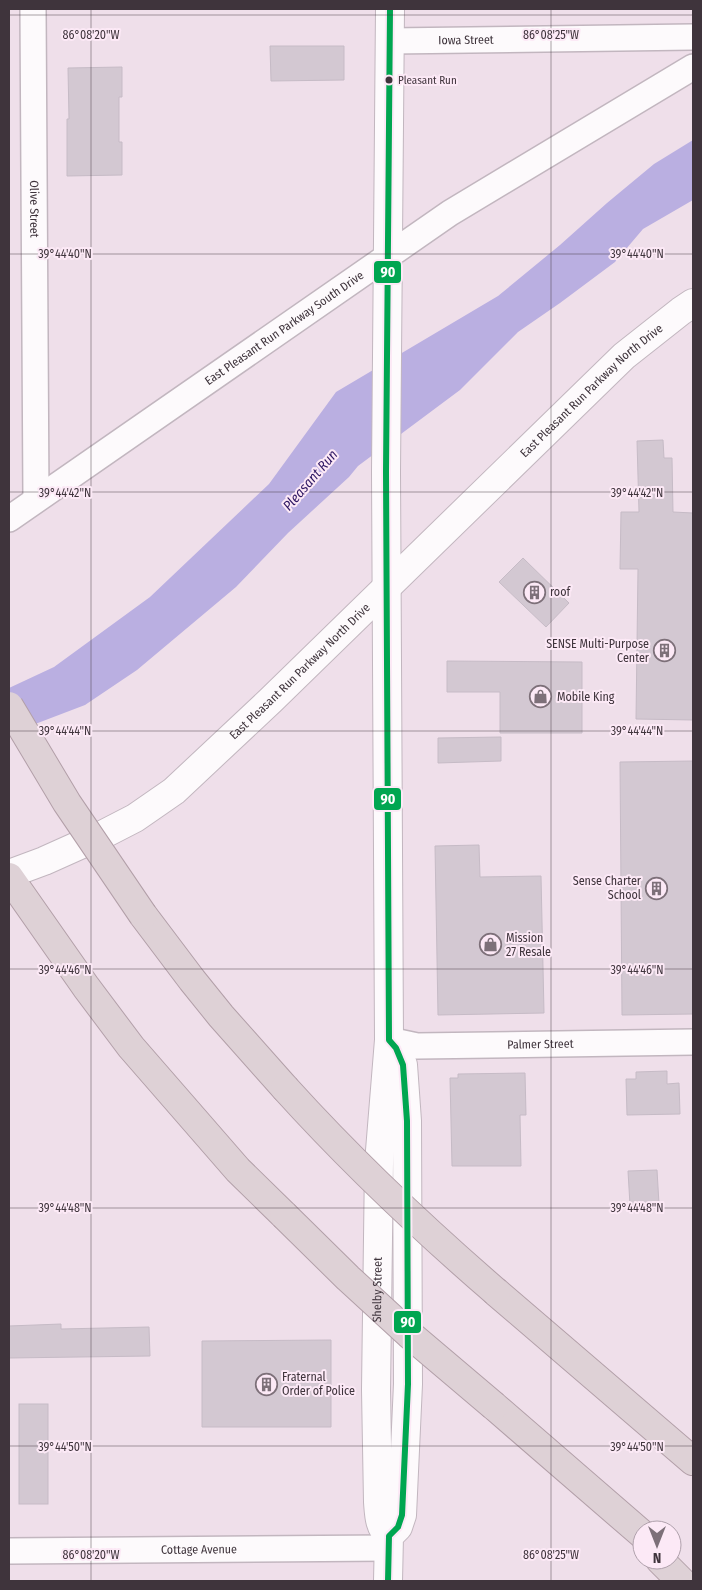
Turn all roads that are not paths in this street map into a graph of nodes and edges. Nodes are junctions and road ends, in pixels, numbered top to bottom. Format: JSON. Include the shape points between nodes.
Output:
{"nodes":[{"id":1,"x":33,"y":9,"type":"edge"},
{"id":2,"x":390,"y":9,"type":"edge"},
{"id":3,"x":693,"y":37,"type":"edge"},
{"id":4,"x":390,"y":41,"type":"junction"},
{"id":5,"x":693,"y":67,"type":"edge"},
{"id":6,"x":389,"y":254,"type":"junction"},
{"id":7,"x":693,"y":303,"type":"edge"},
{"id":8,"x":36,"y":499,"type":"junction"},
{"id":9,"x":9,"y":518,"type":"edge"},
{"id":10,"x":387,"y":588,"type":"junction"},
{"id":11,"x":9,"y":706,"type":"edge"},
{"id":12,"x":9,"y":875,"type":"edge"},
{"id":13,"x":390,"y":1040,"type":"junction"},
{"id":14,"x":693,"y":1042,"type":"edge"},
{"id":15,"x":693,"y":1461,"type":"edge"},
{"id":16,"x":588,"y":1487,"type":"junction"},
{"id":17,"x":632,"y":1525,"type":"edge"},
{"id":18,"x":632,"y":1532,"type":"edge"},
{"id":19,"x":389,"y":1542,"type":"junction"},
{"id":20,"x":9,"y":1551,"type":"edge"},
{"id":21,"x":682,"y":1569,"type":"edge"},
{"id":22,"x":670,"y":1570,"type":"edge"},
{"id":23,"x":693,"y":1578,"type":"edge"},
{"id":24,"x":388,"y":1581,"type":"edge"},
{"id":25,"x":681,"y":1581,"type":"edge"}],
"edges":[{"from":1,"to":8,"type":"street","name":"Olive Street"},
{"from":2,"to":4,"type":"main road","name":"Shelby Street"},
{"from":3,"to":4,"type":"street","name":"Iowa Street"},
{"from":4,"to":6,"type":"main road","name":"Shelby Street"},
{"from":5,"to":6,"type":"street","name":"East Pleasant Run Parkway South Drive","via":[[450,213]]},
{"from":6,"to":8,"type":"street","name":"East Pleasant Run Parkway South Drive"},
{"from":6,"to":10,"type":"main road","name":"Shelby Street"},
{"from":7,"to":10,"type":"main road","name":"East Pleasant Run Parkway North Drive","via":[[624,356]]},
{"from":8,"to":9,"type":"street","name":"East Pleasant Run Parkway South Drive"},
{"from":10,"to":12,"type":"main road","name":"East Pleasant Run Parkway North Drive","via":[[174,792],[102,835]]},
{"from":10,"to":13,"type":"main road","name":"Shelby Street"},
{"from":11,"to":15,"type":"highway","bridge":true,"via":[[67,803],[143,915],[221,1016],[285,1088],[447,1250]]},
{"from":12,"to":16,"type":"highway","bridge":true,"via":[[86,987],[137,1053],[238,1170],[402,1328]]},
{"from":13,"to":14,"type":"street","name":"Palmer Street","via":[[417,1046]]},
{"from":13,"to":19,"type":"main road","name":"Shelby Street","via":[[378,1163],[376,1390],[378,1502],[380,1520]]},
{"from":16,"to":17,"type":"highway"},
{"from":16,"to":18,"type":"highway"},
{"from":19,"to":20,"type":"street","name":"Cottage Avenue"},
{"from":19,"to":24,"type":"main road","name":"Shelby Street"},
{"from":21,"to":23,"type":"highway"},
{"from":22,"to":25,"type":"highway"}]}
